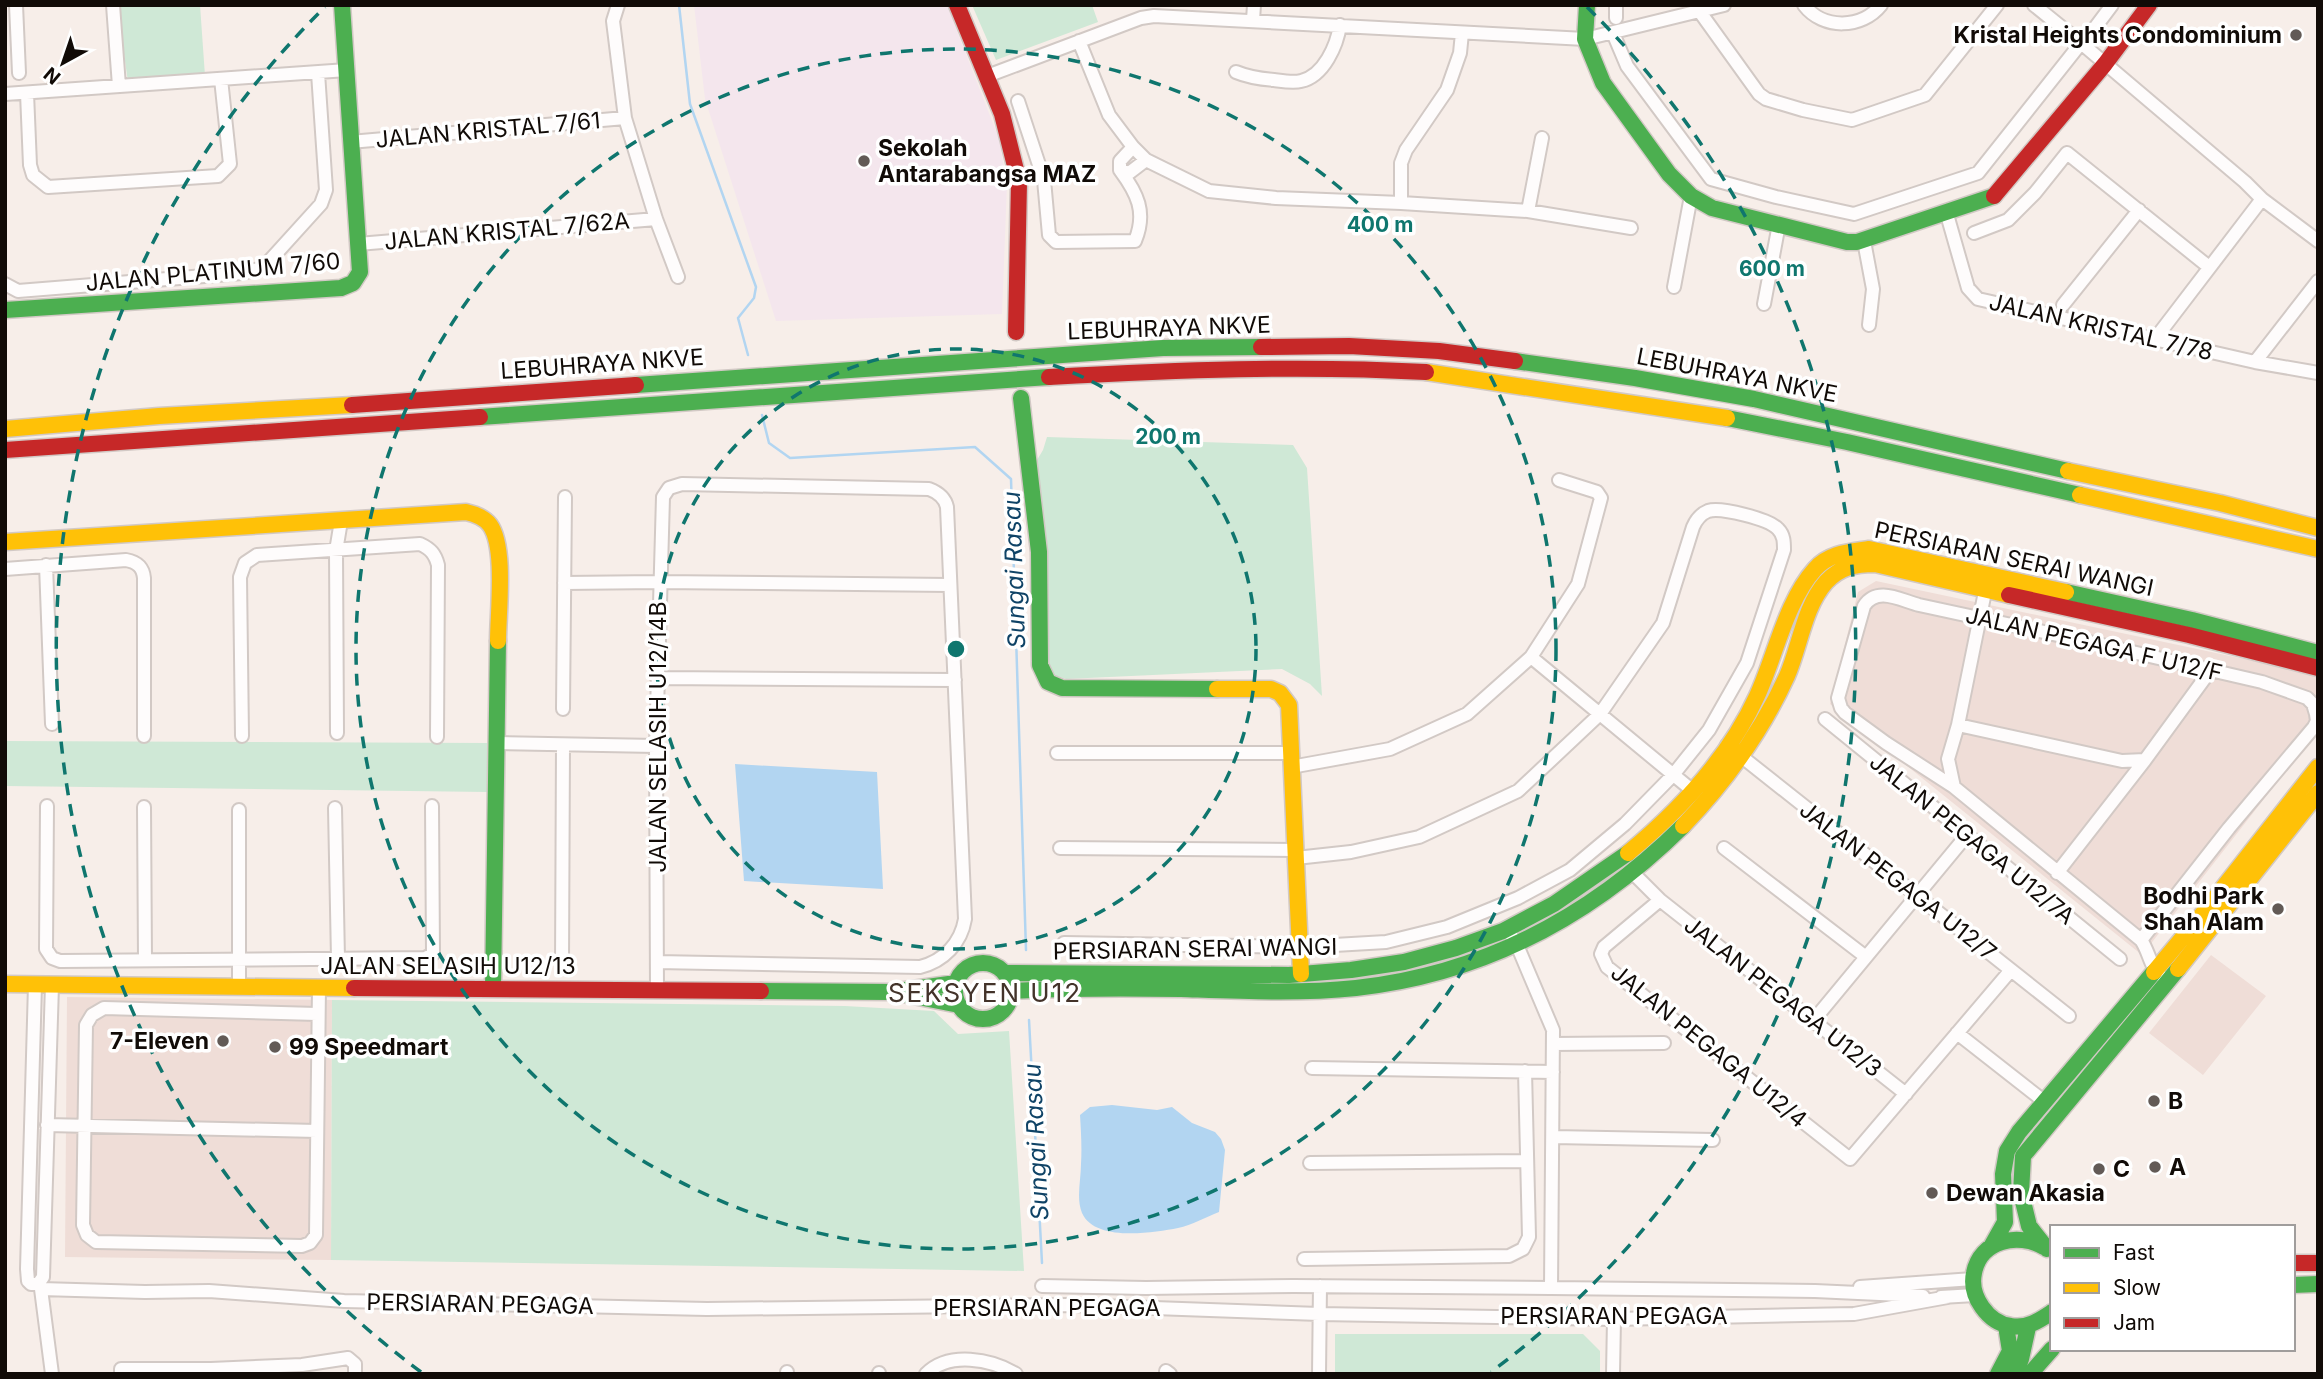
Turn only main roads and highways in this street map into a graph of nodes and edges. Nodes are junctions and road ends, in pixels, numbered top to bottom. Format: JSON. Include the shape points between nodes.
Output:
{"nodes":[{"id":1,"x":342,"y":5,"type":"edge"},
{"id":2,"x":957,"y":5,"type":"edge"},
{"id":3,"x":1587,"y":5,"type":"edge"},
{"id":4,"x":2150,"y":5,"type":"edge"},
{"id":5,"x":5,"y":310,"type":"edge"},
{"id":6,"x":1016,"y":332,"type":"dead end"},
{"id":7,"x":1021,"y":398,"type":"dead end"},
{"id":8,"x":5,"y":429,"type":"edge"},
{"id":9,"x":5,"y":450,"type":"edge"},
{"id":10,"x":2318,"y":528,"type":"edge"},
{"id":11,"x":5,"y":542,"type":"edge"},
{"id":12,"x":2318,"y":550,"type":"edge"},
{"id":13,"x":1987,"y":583,"type":"junction"},
{"id":14,"x":2318,"y":653,"type":"edge"},
{"id":15,"x":2318,"y":668,"type":"edge"},
{"id":16,"x":2318,"y":767,"type":"edge"},
{"id":17,"x":2318,"y":793,"type":"edge"},
{"id":18,"x":1004,"y":973,"type":"junction"},
{"id":19,"x":1301,"y":974,"type":"junction"},
{"id":20,"x":956,"y":983,"type":"junction"},
{"id":21,"x":5,"y":984,"type":"edge"},
{"id":22,"x":493,"y":988,"type":"junction"},
{"id":23,"x":1011,"y":991,"type":"junction"},
{"id":24,"x":891,"y":992,"type":"junction"},
{"id":25,"x":959,"y":1005,"type":"junction"},
{"id":26,"x":1991,"y":1247,"type":"junction"},
{"id":27,"x":2050,"y":1252,"type":"edge"},
{"id":28,"x":2318,"y":1262,"type":"edge"},
{"id":29,"x":2295,"y":1264,"type":"edge"},
{"id":30,"x":2318,"y":1284,"type":"edge"},
{"id":31,"x":2295,"y":1285,"type":"edge"},
{"id":32,"x":2050,"y":1314,"type":"edge"},
{"id":33,"x":2006,"y":1326,"type":"junction"},
{"id":34,"x":2028,"y":1326,"type":"junction"},
{"id":35,"x":2050,"y":1351,"type":"edge"},
{"id":36,"x":1998,"y":1374,"type":"edge"},
{"id":37,"x":2015,"y":1374,"type":"edge"},
{"id":38,"x":2030,"y":1374,"type":"edge"}],
"edges":[{"from":1,"to":5,"type":"main road","name":"JALAN PLATINUM 7/60","via":[[360,272],[353,284]]},
{"from":2,"to":6,"type":"main road","via":[[1008,129],[1019,182]]},
{"from":3,"to":4,"type":"main road","via":[[1585,39],[1604,83],[1669,174],[1691,197],[1712,208],[1847,242],[1864,241],[1993,197]]},
{"from":7,"to":19,"type":"main road","via":[[1039,552],[1040,665],[1048,682],[1062,688],[1271,689],[1289,705]]},
{"from":8,"to":10,"type":"main road","name":"LEBUHRAYA NKVE","via":[[1163,348],[1362,347],[1538,363],[1754,399]]},
{"from":9,"to":12,"type":"main road","name":"LEBUHRAYA NKVE","via":[[1046,377],[1369,369],[1436,373],[1723,417]]},
{"from":11,"to":22,"type":"main road","via":[[466,512],[484,517],[492,525],[499,548]]},
{"from":13,"to":14,"type":"main road","name":"PERSIARAN SERAI WANGI","via":[[2192,620]]},
{"from":13,"to":15,"type":"main road","name":"PERSIARAN SERAI WANGI"},
{"from":13,"to":19,"type":"main road","name":"PERSIARAN SERAI WANGI","via":[[1869,549],[1823,561],[1806,580],[1756,699],[1727,745],[1693,791],[1601,874],[1507,928],[1448,949],[1353,970]]},
{"from":13,"to":23,"type":"main road","name":"PERSIARAN SERAI WANGI","via":[[1867,564],[1835,573],[1812,603],[1796,655],[1772,707],[1742,757],[1705,804],[1611,889],[1517,945],[1404,980],[1355,988],[1052,987]]},
{"from":16,"to":26,"type":"main road","via":[[2204,912],[2019,1132],[2007,1151],[2003,1174],[2005,1222]]},
{"from":17,"to":27,"type":"main road","via":[[2169,982],[2023,1156],[2021,1193],[2029,1226]]},
{"from":18,"to":19,"type":"main road","name":"PERSIARAN SERAI WANGI"},
{"from":18,"to":20,"type":"main road","via":[[982,963],[966,969]]},
{"from":18,"to":23,"type":"main road"},
{"from":20,"to":24,"type":"main road","name":"JALAN SELASIH U12/13"},
{"from":20,"to":25,"type":"main road"},
{"from":21,"to":22,"type":"main road","name":"JALAN SELASIH U12/13"},
{"from":22,"to":24,"type":"main road","name":"JALAN SELASIH U12/13"},
{"from":23,"to":25,"type":"main road","via":[[1005,1008],[990,1018],[972,1017]]},
{"from":24,"to":25,"type":"main road","name":"JALAN SELASIH U12/13"},
{"from":26,"to":27,"type":"main road","via":[[2013,1238],[2025,1239]]},
{"from":26,"to":33,"type":"main road","via":[[1976,1267],[1974,1287],[1982,1309]]},
{"from":28,"to":29,"type":"main road"},
{"from":30,"to":31,"type":"main road"},
{"from":32,"to":34,"type":"main road"},
{"from":33,"to":34,"type":"main road"},
{"from":33,"to":36,"type":"main road","via":[[2011,1342]]},
{"from":34,"to":37,"type":"main road"},
{"from":35,"to":38,"type":"main road"}]}
